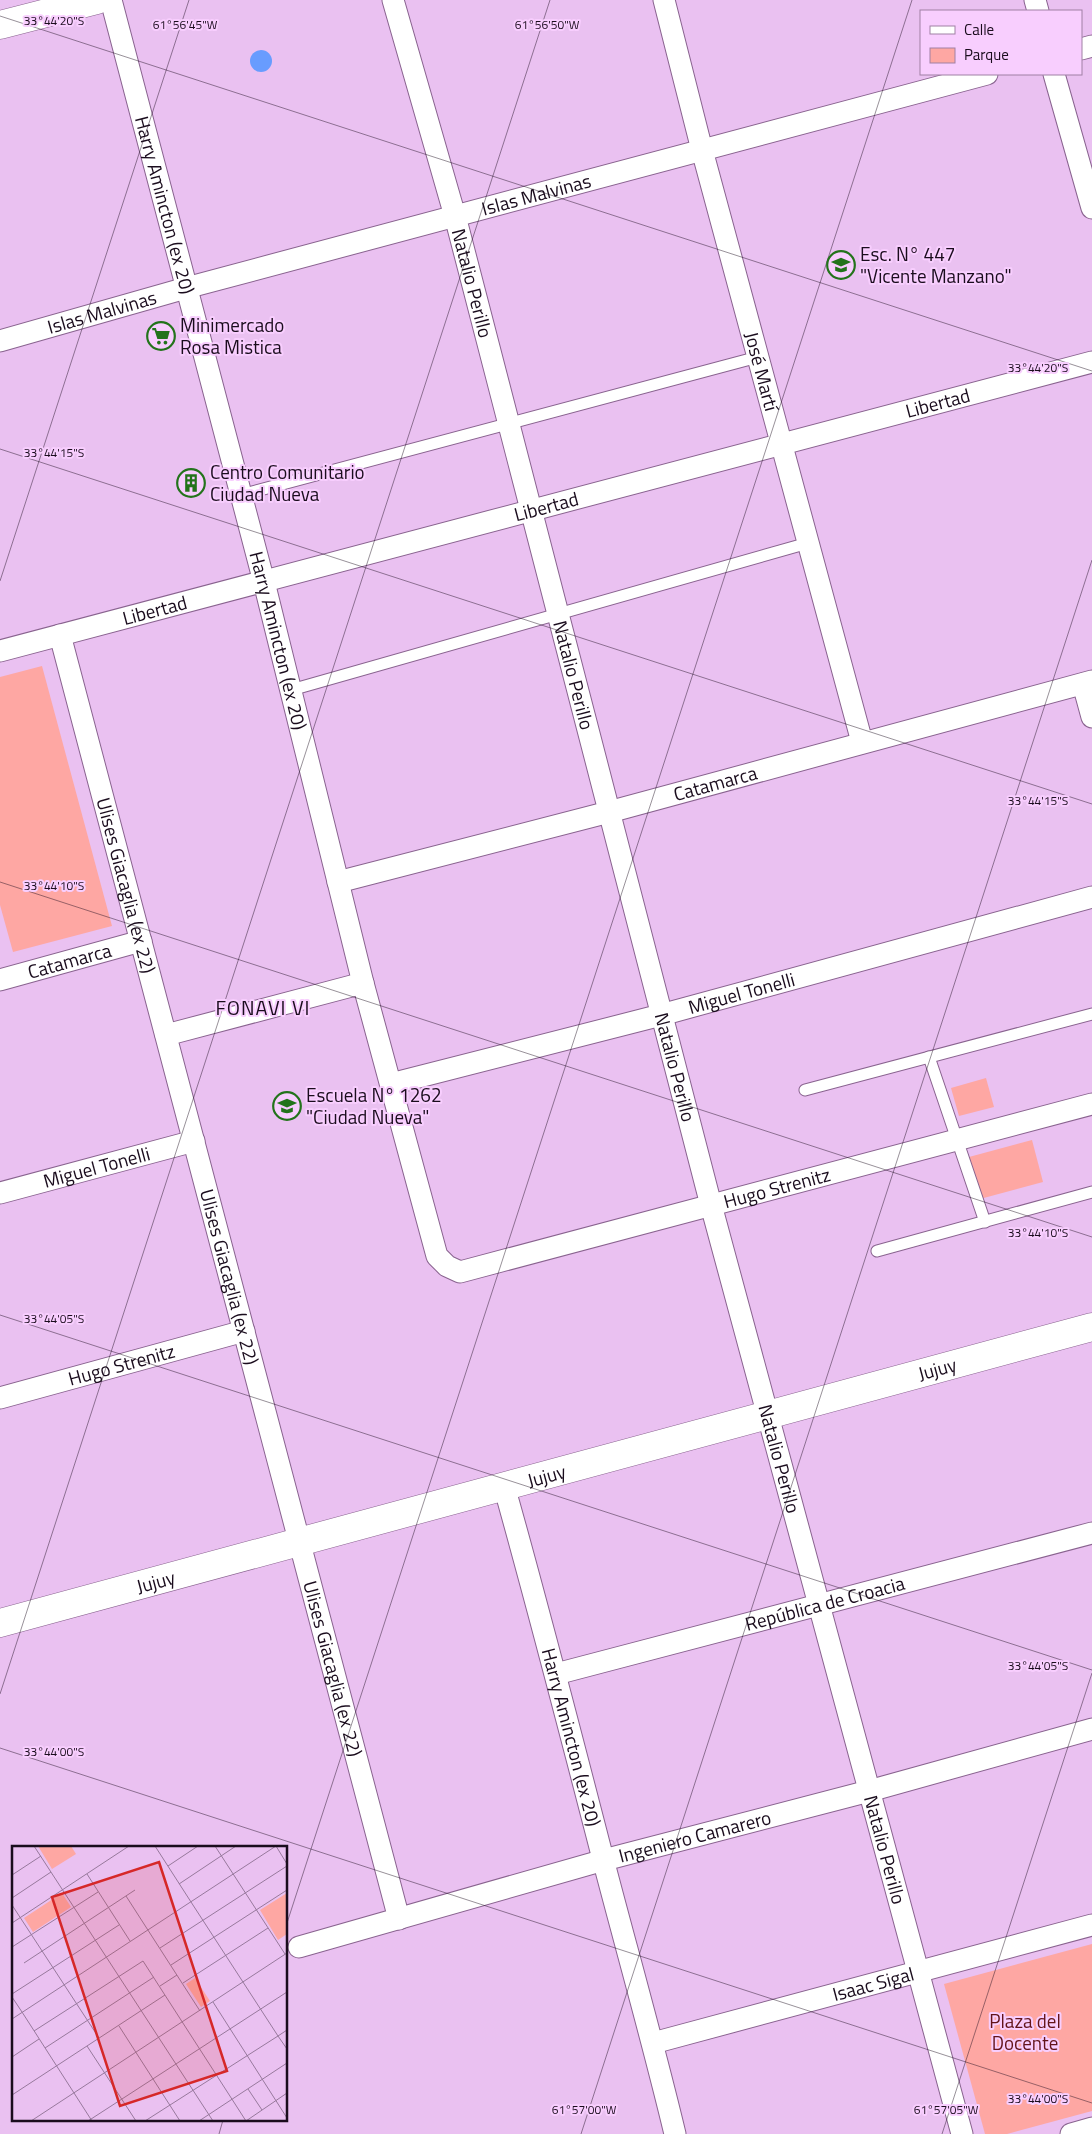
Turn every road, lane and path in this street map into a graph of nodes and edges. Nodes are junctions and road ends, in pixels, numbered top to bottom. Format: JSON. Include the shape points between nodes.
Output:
{"nodes":[{"id":1,"x":21,"y":0,"type":"edge"},
{"id":2,"x":97,"y":0,"type":"edge"},
{"id":3,"x":111,"y":0,"type":"edge"},
{"id":4,"x":393,"y":0,"type":"edge"},
{"id":5,"x":664,"y":0,"type":"edge"},
{"id":6,"x":0,"y":6,"type":"edge"},
{"id":7,"x":0,"y":25,"type":"edge"},
{"id":8,"x":983,"y":75,"type":"edge"},
{"id":9,"x":1054,"y":75,"type":"edge"},
{"id":10,"x":702,"y":150,"type":"junction"},
{"id":11,"x":1092,"y":208,"type":"edge"},
{"id":12,"x":455,"y":216,"type":"junction"},
{"id":13,"x":186,"y":288,"type":"junction"},
{"id":14,"x":0,"y":341,"type":"edge"},
{"id":15,"x":758,"y":357,"type":"junction"},
{"id":16,"x":1092,"y":362,"type":"edge"},
{"id":17,"x":508,"y":424,"type":"junction"},
{"id":18,"x":782,"y":445,"type":"junction"},
{"id":19,"x":241,"y":495,"type":"junction"},
{"id":20,"x":530,"y":510,"type":"junction"},
{"id":21,"x":808,"y":543,"type":"junction"},
{"id":22,"x":264,"y":582,"type":"junction"},
{"id":23,"x":558,"y":614,"type":"junction"},
{"id":24,"x":60,"y":636,"type":"junction"},
{"id":25,"x":0,"y":651,"type":"edge"},
{"id":26,"x":1087,"y":683,"type":"edge"},
{"id":27,"x":291,"y":690,"type":"junction"},
{"id":28,"x":1092,"y":717,"type":"edge"},
{"id":29,"x":862,"y":742,"type":"junction"},
{"id":30,"x":608,"y":812,"type":"junction"},
{"id":31,"x":338,"y":882,"type":"junction"},
{"id":32,"x":1092,"y":897,"type":"edge"},
{"id":33,"x":141,"y":941,"type":"junction"},
{"id":34,"x":1,"y":975,"type":"edge"},
{"id":35,"x":363,"y":982,"type":"junction"},
{"id":36,"x":1092,"y":1014,"type":"edge"},
{"id":37,"x":661,"y":1015,"type":"junction"},
{"id":38,"x":166,"y":1035,"type":"junction"},
{"id":39,"x":928,"y":1057,"type":"junction"},
{"id":40,"x":391,"y":1084,"type":"junction"},
{"id":41,"x":805,"y":1090,"type":"dead end"},
{"id":42,"x":1092,"y":1104,"type":"edge"},
{"id":43,"x":956,"y":1140,"type":"junction"},
{"id":44,"x":194,"y":1141,"type":"junction"},
{"id":45,"x":1092,"y":1192,"type":"edge"},
{"id":46,"x":0,"y":1193,"type":"edge"},
{"id":47,"x":711,"y":1205,"type":"junction"},
{"id":48,"x":985,"y":1222,"type":"junction"},
{"id":49,"x":878,"y":1251,"type":"dead end"},
{"id":50,"x":460,"y":1272,"type":"joint"},
{"id":51,"x":1092,"y":1327,"type":"edge"},
{"id":52,"x":244,"y":1331,"type":"junction"},
{"id":53,"x":0,"y":1398,"type":"edge"},
{"id":54,"x":768,"y":1414,"type":"junction"},
{"id":55,"x":504,"y":1486,"type":"junction"},
{"id":56,"x":1092,"y":1533,"type":"edge"},
{"id":57,"x":300,"y":1544,"type":"junction"},
{"id":58,"x":819,"y":1606,"type":"junction"},
{"id":59,"x":0,"y":1623,"type":"edge"},
{"id":60,"x":556,"y":1674,"type":"junction"},
{"id":61,"x":1092,"y":1729,"type":"edge"},
{"id":62,"x":869,"y":1791,"type":"junction"},
{"id":63,"x":604,"y":1860,"type":"junction"},
{"id":64,"x":399,"y":1919,"type":"junction"},
{"id":65,"x":1092,"y":1925,"type":"edge"},
{"id":66,"x":299,"y":1947,"type":"dead end"},
{"id":67,"x":916,"y":1971,"type":"junction"},
{"id":68,"x":653,"y":2043,"type":"junction"},
{"id":69,"x":1092,"y":2128,"type":"edge"},
{"id":70,"x":675,"y":2134,"type":"edge"},
{"id":71,"x":962,"y":2134,"type":"edge"},
{"id":72,"x":1071,"y":2134,"type":"edge"}],
"edges":[{"from":1,"to":6,"type":"main road"},
{"from":2,"to":7,"type":"main road"},
{"from":3,"to":13,"type":"street","name":"Harry Amincton (ex 20)"},
{"from":4,"to":12,"type":"street","name":"Natalio Perillo"},
{"from":5,"to":10,"type":"street","name":"José Martí"},
{"from":8,"to":10,"type":"street","name":"Islas Malvinas"},
{"from":9,"to":11,"type":"street"},
{"from":10,"to":12,"type":"street","name":"Islas Malvinas"},
{"from":10,"to":15,"type":"street","name":"José Martí"},
{"from":12,"to":13,"type":"street","name":"Islas Malvinas"},
{"from":12,"to":17,"type":"street","name":"Natalio Perillo"},
{"from":13,"to":14,"type":"street","name":"Islas Malvinas"},
{"from":13,"to":19,"type":"street","name":"Harry Amincton (ex 20)"},
{"from":15,"to":17,"type":"lane"},
{"from":15,"to":18,"type":"street","name":"José Martí"},
{"from":16,"to":18,"type":"street","name":"Libertad"},
{"from":17,"to":19,"type":"lane"},
{"from":17,"to":20,"type":"street","name":"Natalio Perillo"},
{"from":18,"to":20,"type":"street","name":"Libertad"},
{"from":18,"to":21,"type":"street","name":"José Martí"},
{"from":19,"to":22,"type":"street","name":"Harry Amincton (ex 20)"},
{"from":20,"to":22,"type":"street","name":"Libertad"},
{"from":20,"to":23,"type":"street","name":"Natalio Perillo"},
{"from":21,"to":23,"type":"lane"},
{"from":21,"to":29,"type":"street","name":"José Martí"},
{"from":22,"to":24,"type":"street","name":"Libertad"},
{"from":22,"to":27,"type":"street","name":"Harry Amincton (ex 20)"},
{"from":23,"to":27,"type":"lane"},
{"from":23,"to":30,"type":"street","name":"Natalio Perillo"},
{"from":24,"to":25,"type":"street","name":"Libertad"},
{"from":24,"to":33,"type":"street","name":"Ulises Giacaglia (ex 22)"},
{"from":26,"to":28,"type":"street"},
{"from":26,"to":29,"type":"street","name":"Catamarca"},
{"from":27,"to":31,"type":"street","name":"Harry Amincton (ex 20)"},
{"from":29,"to":30,"type":"street","name":"Catamarca"},
{"from":30,"to":31,"type":"street","name":"Catamarca"},
{"from":30,"to":37,"type":"street","name":"Natalio Perillo"},
{"from":31,"to":35,"type":"street","name":"Harry Amincton (ex 20)"},
{"from":32,"to":37,"type":"street","name":"Miguel Tonelli"},
{"from":33,"to":34,"type":"street","name":"Catamarca"},
{"from":33,"to":38,"type":"street","name":"Ulises Giacaglia (ex 22)"},
{"from":35,"to":38,"type":"street"},
{"from":35,"to":40,"type":"street","name":"Harry Amincton (ex 20)"},
{"from":36,"to":39,"type":"lane"},
{"from":37,"to":40,"type":"street","name":"Miguel Tonelli"},
{"from":37,"to":47,"type":"street","name":"Natalio Perillo"},
{"from":38,"to":44,"type":"street","name":"Ulises Giacaglia (ex 22)"},
{"from":39,"to":41,"type":"lane"},
{"from":39,"to":43,"type":"lane"},
{"from":40,"to":50,"type":"street","name":"Harry Amincton (ex 20)","via":[[437,1256]]},
{"from":42,"to":43,"type":"street","name":"Hugo Strenitz"},
{"from":43,"to":47,"type":"street","name":"Hugo Strenitz"},
{"from":43,"to":48,"type":"lane"},
{"from":44,"to":46,"type":"street","name":"Miguel Tonelli"},
{"from":44,"to":52,"type":"street","name":"Ulises Giacaglia (ex 22)"},
{"from":45,"to":48,"type":"lane"},
{"from":47,"to":50,"type":"street","name":"Hugo Strenitz"},
{"from":47,"to":54,"type":"street","name":"Natalio Perillo"},
{"from":48,"to":49,"type":"lane"},
{"from":51,"to":54,"type":"main road","name":"Jujuy"},
{"from":52,"to":53,"type":"street","name":"Hugo Strenitz"},
{"from":52,"to":57,"type":"street","name":"Ulises Giacaglia (ex 22)"},
{"from":54,"to":55,"type":"main road","name":"Jujuy"},
{"from":54,"to":58,"type":"street","name":"Natalio Perillo"},
{"from":55,"to":57,"type":"main road","name":"Jujuy"},
{"from":55,"to":60,"type":"street","name":"Harry Amincton (ex 20)"},
{"from":56,"to":58,"type":"street","name":"República de Croacia"},
{"from":57,"to":59,"type":"main road","name":"Jujuy"},
{"from":57,"to":64,"type":"street","name":"Ulises Giacaglia (ex 22)"},
{"from":58,"to":60,"type":"street","name":"República de Croacia"},
{"from":58,"to":62,"type":"street","name":"Natalio Perillo"},
{"from":60,"to":63,"type":"street","name":"Harry Amincton (ex 20)"},
{"from":61,"to":62,"type":"street","name":"Ingeniero Camarero"},
{"from":62,"to":63,"type":"street","name":"Ingeniero Camarero"},
{"from":62,"to":67,"type":"street","name":"Natalio Perillo"},
{"from":63,"to":64,"type":"street","name":"Ingeniero Camarero"},
{"from":63,"to":68,"type":"street","name":"Harry Amincton (ex 20)"},
{"from":64,"to":66,"type":"street","name":"Ingeniero Camarero"},
{"from":65,"to":67,"type":"street","name":"Isaac Sigal"},
{"from":67,"to":68,"type":"street","name":"Isaac Sigal"},
{"from":67,"to":71,"type":"street","name":"Natalio Perillo"},
{"from":68,"to":70,"type":"street","name":"Harry Amincton (ex 20)"},
{"from":69,"to":72,"type":"street"}]}
